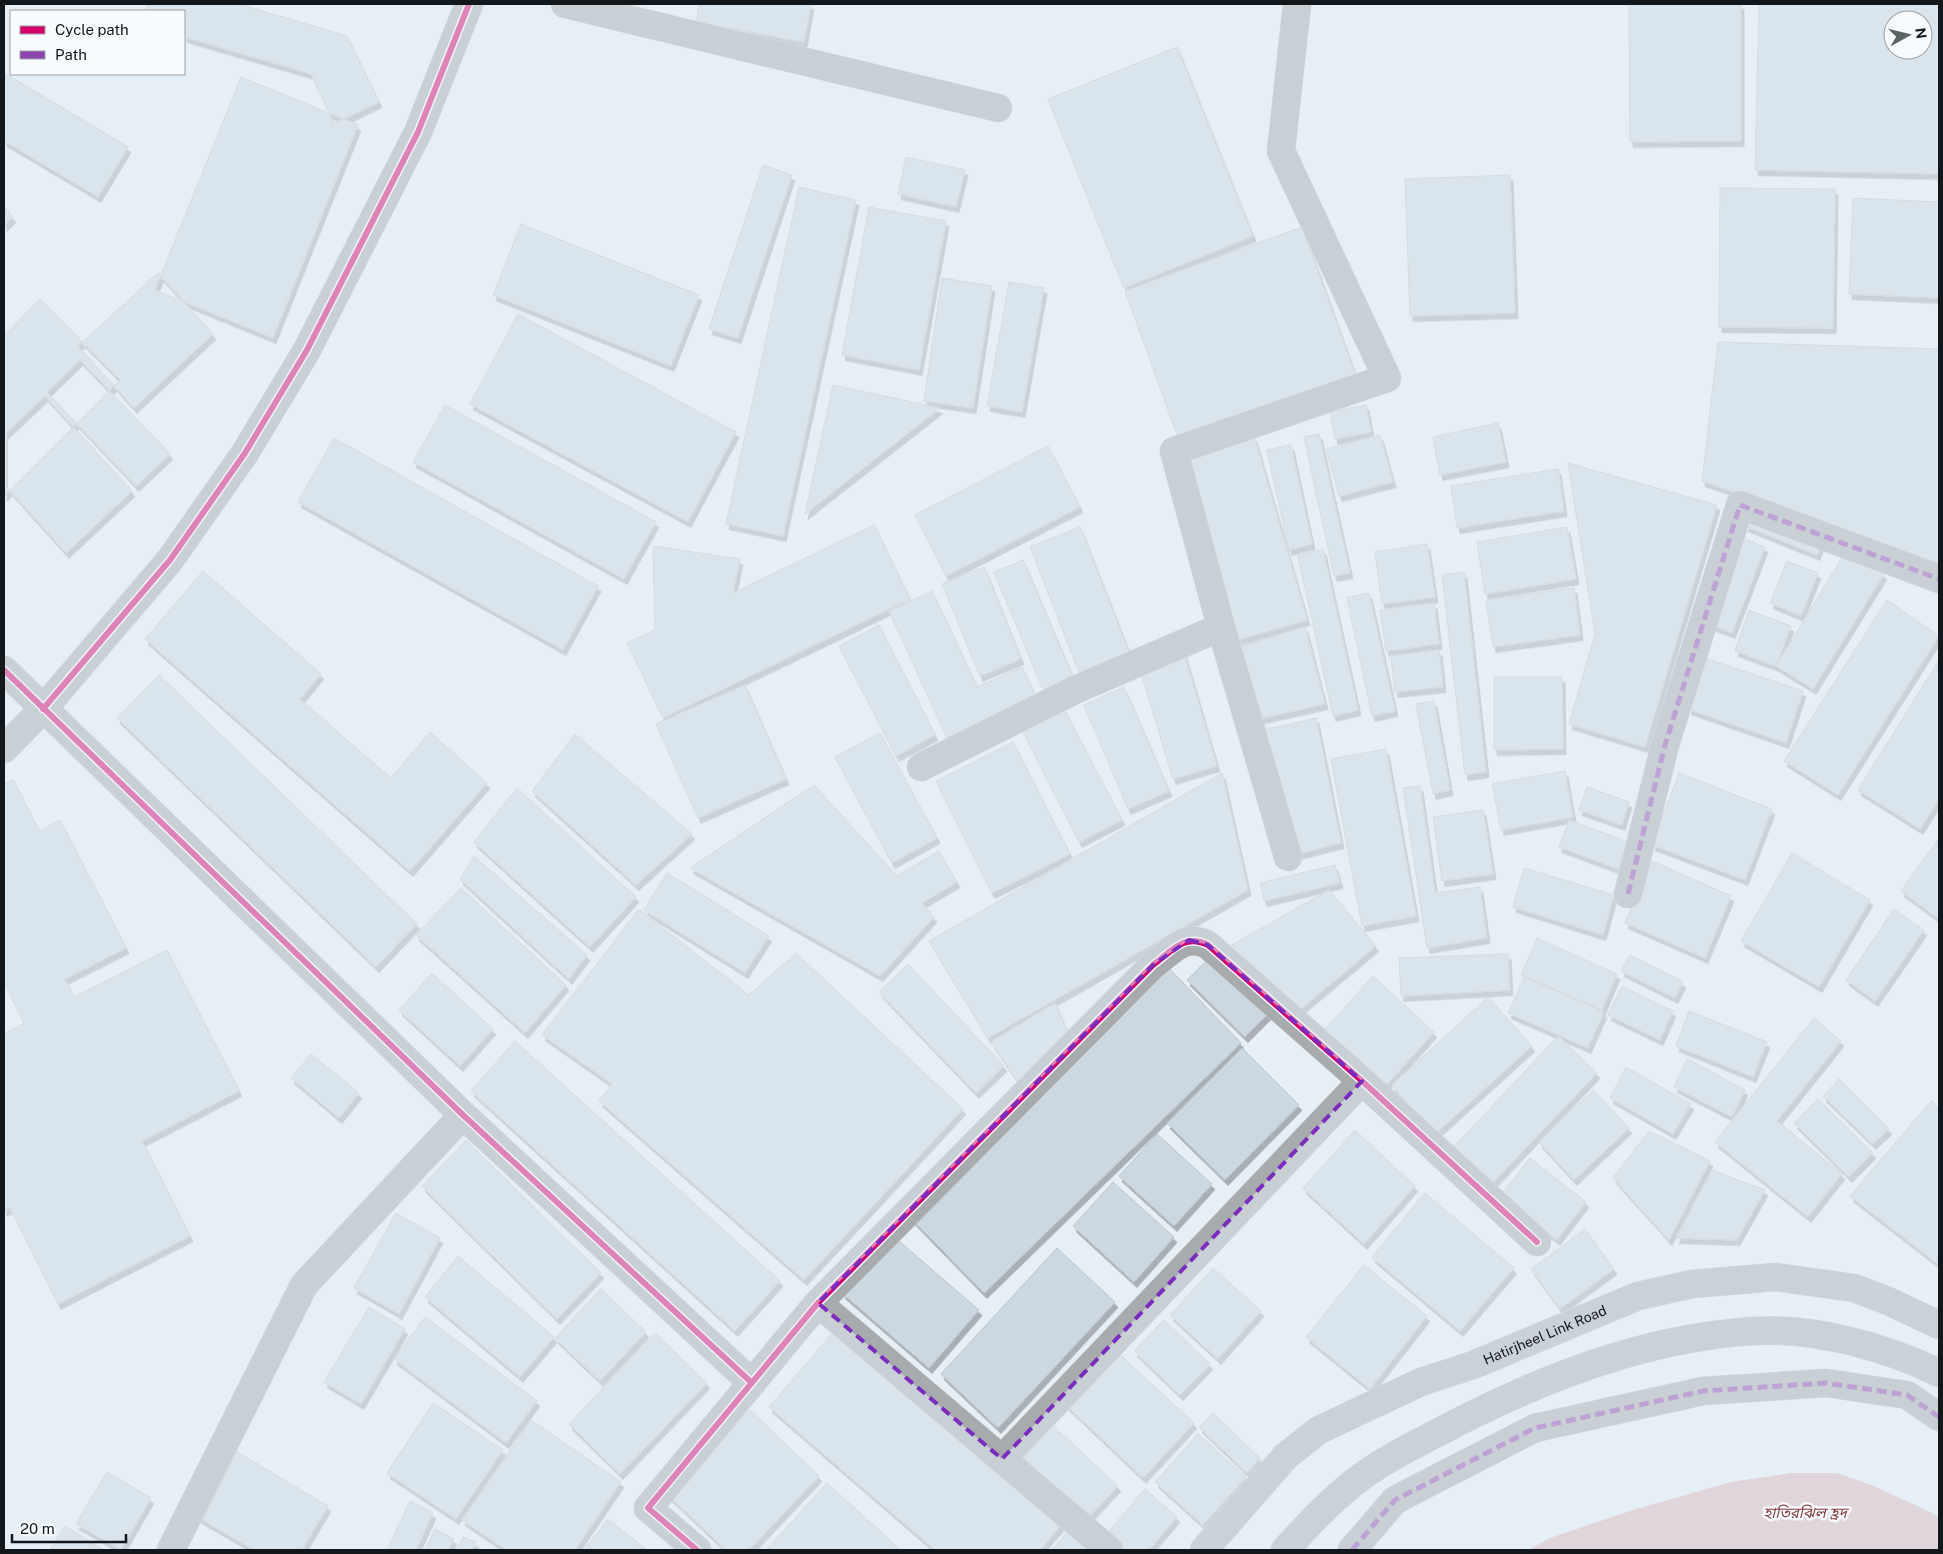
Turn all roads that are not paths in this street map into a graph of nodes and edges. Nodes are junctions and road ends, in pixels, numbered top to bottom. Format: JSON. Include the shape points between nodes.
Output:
{"nodes":[{"id":1,"x":469,"y":4,"type":"edge"},
{"id":2,"x":565,"y":4,"type":"edge"},
{"id":3,"x":1297,"y":4,"type":"edge"},
{"id":4,"x":998,"y":108,"type":"dead end"},
{"id":5,"x":1939,"y":578,"type":"edge"},
{"id":6,"x":1221,"y":626,"type":"junction"},
{"id":7,"x":4,"y":670,"type":"edge"},
{"id":8,"x":43,"y":709,"type":"junction"},
{"id":9,"x":4,"y":749,"type":"edge"},
{"id":10,"x":922,"y":767,"type":"dead end"},
{"id":11,"x":1288,"y":857,"type":"dead end"},
{"id":12,"x":1628,"y":894,"type":"dead end"},
{"id":13,"x":1362,"y":1081,"type":"junction"},
{"id":14,"x":463,"y":1115,"type":"junction"},
{"id":15,"x":1538,"y":1242,"type":"dead end"},
{"id":16,"x":818,"y":1303,"type":"junction"},
{"id":17,"x":1939,"y":1326,"type":"edge"},
{"id":18,"x":1939,"y":1373,"type":"edge"},
{"id":19,"x":752,"y":1383,"type":"junction"},
{"id":20,"x":1939,"y":1418,"type":"edge"},
{"id":21,"x":1002,"y":1459,"type":"junction"},
{"id":22,"x":171,"y":1550,"type":"edge"},
{"id":23,"x":697,"y":1550,"type":"edge"},
{"id":24,"x":1108,"y":1550,"type":"edge"},
{"id":25,"x":1204,"y":1550,"type":"edge"},
{"id":26,"x":1285,"y":1550,"type":"edge"},
{"id":27,"x":1352,"y":1550,"type":"edge"}],
"edges":[{"from":1,"to":8,"type":"street","via":[[418,132],[307,350],[245,453],[170,560]]},
{"from":2,"to":4,"type":"street"},
{"from":3,"to":6,"type":"street","via":[[1281,152],[1387,378],[1174,451]]},
{"from":5,"to":12,"type":"street","via":[[1740,506],[1665,745]]},
{"from":6,"to":10,"type":"street","via":[[1077,689]]},
{"from":6,"to":11,"type":"street"},
{"from":7,"to":8,"type":"street"},
{"from":8,"to":9,"type":"street"},
{"from":8,"to":14,"type":"street"},
{"from":13,"to":15,"type":"street"},
{"from":13,"to":16,"type":"street","via":[[1208,945],[1190,940],[1154,965]]},
{"from":13,"to":21,"type":"street"},
{"from":14,"to":19,"type":"street"},
{"from":14,"to":22,"type":"street","via":[[304,1285]]},
{"from":16,"to":19,"type":"street"},
{"from":16,"to":21,"type":"street"},
{"from":17,"to":25,"type":"main road","name":"Hatirjheel Link Road","via":[[1854,1288],[1775,1277],[1692,1284],[1638,1296],[1473,1365],[1421,1382],[1319,1430],[1286,1456]]},
{"from":18,"to":26,"type":"main road","via":[[1916,1361],[1867,1345],[1785,1332],[1755,1330],[1697,1337],[1631,1351],[1512,1396],[1400,1453],[1353,1483]]},
{"from":19,"to":23,"type":"street","via":[[648,1508]]},
{"from":20,"to":27,"type":"street","via":[[1907,1396],[1826,1383],[1703,1391],[1536,1428],[1395,1500]]},
{"from":21,"to":24,"type":"street"}]}
